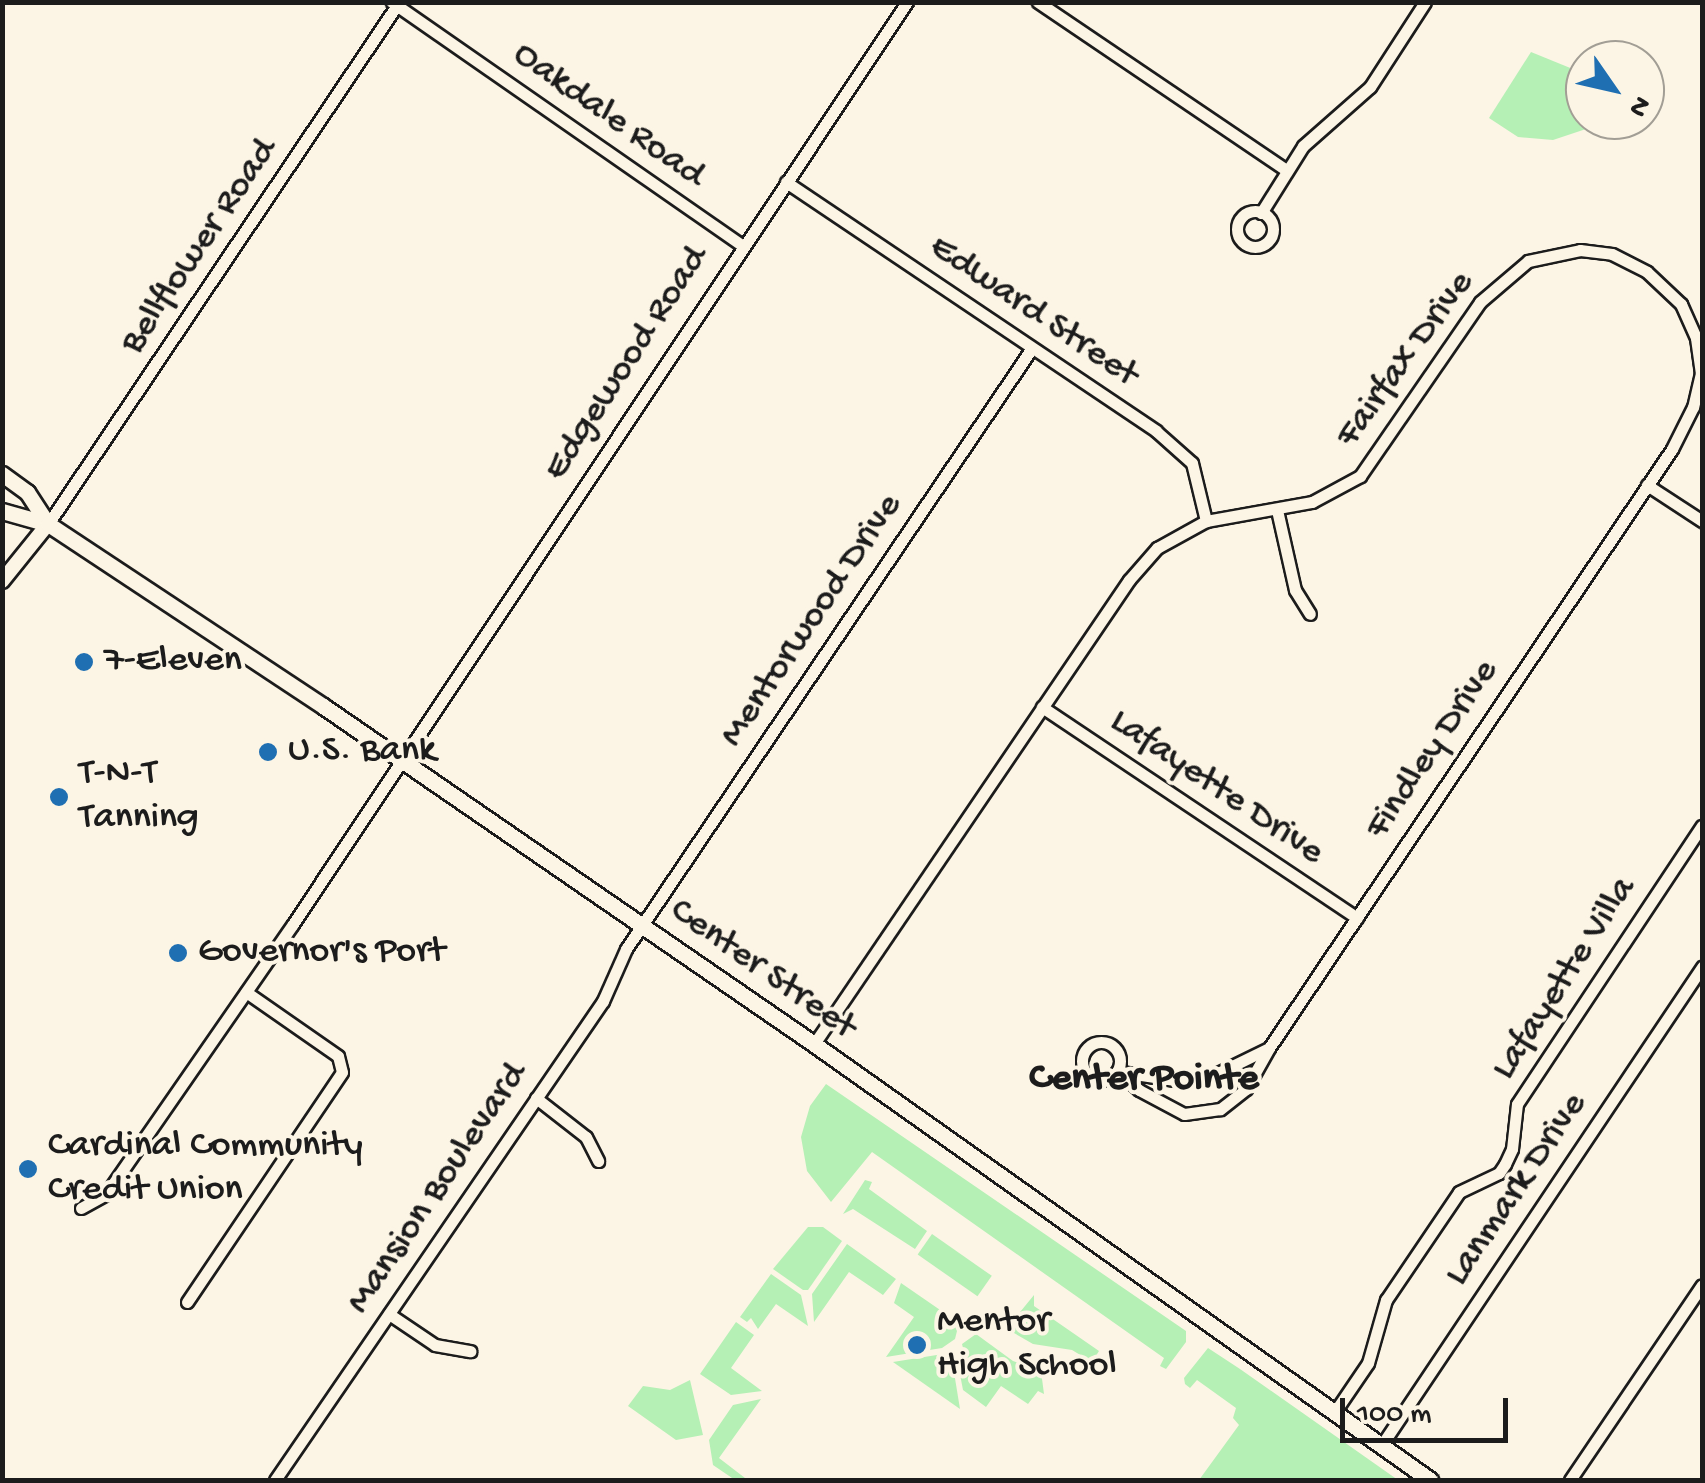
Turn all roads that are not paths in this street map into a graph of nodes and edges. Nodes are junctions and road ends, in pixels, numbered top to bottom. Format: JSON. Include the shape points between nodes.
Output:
{"nodes":[{"id":1,"x":907,"y":2,"type":"edge"},
{"id":2,"x":1038,"y":2,"type":"edge"},
{"id":3,"x":1426,"y":2,"type":"edge"},
{"id":4,"x":396,"y":4,"type":"edge"},
{"id":5,"x":1285,"y":169,"type":"junction"},
{"id":6,"x":786,"y":182,"type":"junction"},
{"id":7,"x":1261,"y":213,"type":"dead end"},
{"id":8,"x":741,"y":245,"type":"junction"},
{"id":9,"x":1032,"y":348,"type":"junction"},
{"id":10,"x":2,"y":474,"type":"edge"},
{"id":11,"x":1647,"y":485,"type":"junction"},
{"id":12,"x":1277,"y":510,"type":"junction"},
{"id":13,"x":2,"y":511,"type":"edge"},
{"id":14,"x":1702,"y":521,"type":"edge"},
{"id":15,"x":1206,"y":522,"type":"junction"},
{"id":16,"x":48,"y":524,"type":"junction"},
{"id":17,"x":2,"y":581,"type":"edge"},
{"id":18,"x":1310,"y":614,"type":"dead end"},
{"id":19,"x":1042,"y":707,"type":"junction"},
{"id":20,"x":402,"y":762,"type":"junction"},
{"id":21,"x":1702,"y":826,"type":"edge"},
{"id":22,"x":1357,"y":918,"type":"junction"},
{"id":23,"x":642,"y":926,"type":"junction"},
{"id":24,"x":1702,"y":968,"type":"edge"},
{"id":25,"x":246,"y":992,"type":"junction"},
{"id":26,"x":814,"y":1044,"type":"junction"},
{"id":27,"x":1268,"y":1048,"type":"junction"},
{"id":28,"x":536,"y":1098,"type":"junction"},
{"id":29,"x":598,"y":1161,"type":"dead end"},
{"id":30,"x":81,"y":1208,"type":"dead end"},
{"id":31,"x":1702,"y":1284,"type":"edge"},
{"id":32,"x":188,"y":1302,"type":"dead end"},
{"id":33,"x":389,"y":1314,"type":"junction"},
{"id":34,"x":470,"y":1351,"type":"dead end"},
{"id":35,"x":1334,"y":1413,"type":"junction"},
{"id":36,"x":1381,"y":1446,"type":"junction"},
{"id":37,"x":278,"y":1479,"type":"edge"},
{"id":38,"x":1430,"y":1480,"type":"edge"},
{"id":39,"x":1570,"y":1480,"type":"edge"}],
"edges":[{"from":1,"to":6,"type":"street","name":"Edgewood Road"},
{"from":2,"to":5,"type":"street"},
{"from":3,"to":5,"type":"street","via":[[1370,88]]},
{"from":4,"to":8,"type":"street","name":"Oakdale Road"},
{"from":4,"to":16,"type":"street","name":"Bellflower Road"},
{"from":5,"to":7,"type":"street"},
{"from":6,"to":8,"type":"street","name":"Edgewood Road"},
{"from":6,"to":9,"type":"street","name":"Edward Street"},
{"from":8,"to":20,"type":"street","name":"Edgewood Road"},
{"from":9,"to":15,"type":"street","name":"Edward Street","via":[[1192,463]]},
{"from":9,"to":23,"type":"street","name":"Mentorwood Drive"},
{"from":10,"to":16,"type":"main road","name":"Center Street","via":[[27,492]]},
{"from":11,"to":12,"type":"street","name":"Fairfax Drive","via":[[1694,407],[1701,373],[1696,338],[1681,304],[1647,272],[1612,254],[1580,250],[1528,262],[1495,285],[1360,476],[1340,491]]},
{"from":11,"to":14,"type":"street"},
{"from":11,"to":22,"type":"street","name":"Findley Drive"},
{"from":12,"to":15,"type":"street","name":"Fairfax Drive"},
{"from":12,"to":18,"type":"street","via":[[1295,590]]},
{"from":13,"to":16,"type":"main road","name":"Center Street"},
{"from":15,"to":19,"type":"street","name":"Fairfax Drive","via":[[1157,548]]},
{"from":16,"to":17,"type":"street"},
{"from":16,"to":20,"type":"main road","name":"Center Street"},
{"from":19,"to":22,"type":"street","name":"Lafayette Drive"},
{"from":19,"to":26,"type":"street","name":"Fairfax Drive"},
{"from":20,"to":23,"type":"main road","name":"Center Street"},
{"from":20,"to":25,"type":"street","name":"Edgewood Road"},
{"from":21,"to":35,"type":"street","name":"Lafayette Villa","via":[[1516,1104],[1512,1149],[1499,1173],[1459,1192],[1386,1300],[1368,1363]]},
{"from":22,"to":27,"type":"street","name":"Findley Drive"},
{"from":23,"to":26,"type":"main road","name":"Center Street"},
{"from":23,"to":28,"type":"street","name":"Mansion Boulevard","via":[[604,1001]]},
{"from":24,"to":36,"type":"street","name":"Lanmark Drive"},
{"from":25,"to":30,"type":"street","name":"Edgewood Road","via":[[106,1194]]},
{"from":25,"to":32,"type":"street","via":[[338,1056],[342,1072]]},
{"from":26,"to":35,"type":"main road","name":"Center Street"},
{"from":27,"to":27,"type":"street","name":"Findley Drive","via":[[1188,1082],[1118,1071],[1174,1111],[1205,1112],[1234,1101]]},
{"from":28,"to":29,"type":"street","via":[[586,1138]]},
{"from":28,"to":33,"type":"street","name":"Mansion Boulevard"},
{"from":31,"to":39,"type":"street"},
{"from":33,"to":34,"type":"street","via":[[436,1345]]},
{"from":33,"to":37,"type":"street","name":"Mansion Boulevard"},
{"from":35,"to":36,"type":"main road","name":"Center Street"},
{"from":36,"to":38,"type":"main road","name":"Center Street"}]}
